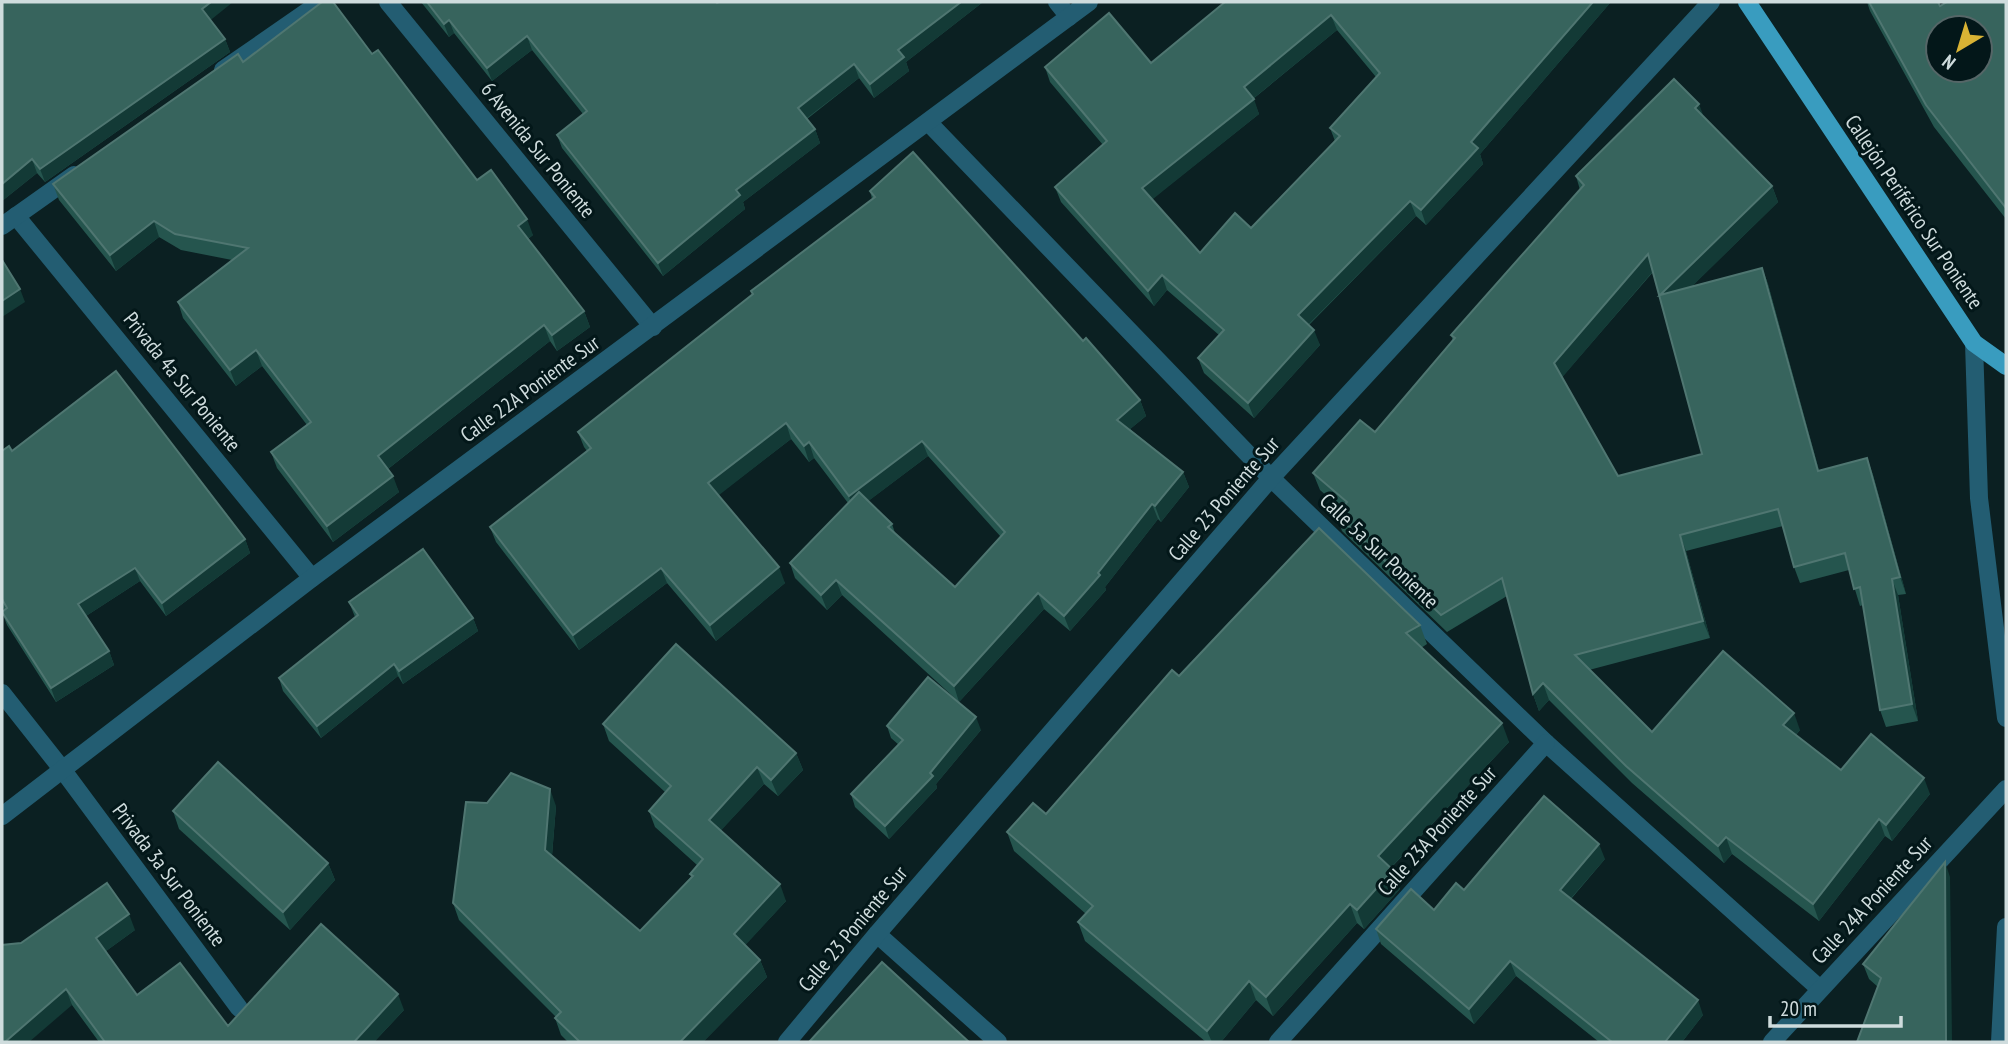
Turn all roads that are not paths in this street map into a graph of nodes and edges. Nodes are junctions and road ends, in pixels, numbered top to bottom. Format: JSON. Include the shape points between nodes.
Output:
{"nodes":[{"id":1,"x":321,"y":2,"type":"edge"},
{"id":2,"x":388,"y":2,"type":"edge"},
{"id":3,"x":1057,"y":2,"type":"edge"},
{"id":4,"x":1089,"y":2,"type":"edge"},
{"id":5,"x":1711,"y":2,"type":"edge"},
{"id":6,"x":1747,"y":2,"type":"edge"},
{"id":7,"x":1069,"y":17,"type":"junction"},
{"id":8,"x":208,"y":81,"type":"edge"},
{"id":9,"x":928,"y":122,"type":"junction"},
{"id":10,"x":84,"y":168,"type":"edge"},
{"id":11,"x":9,"y":221,"type":"edge"},
{"id":12,"x":653,"y":327,"type":"junction"},
{"id":13,"x":1974,"y":343,"type":"junction"},
{"id":14,"x":2006,"y":366,"type":"edge"},
{"id":15,"x":1271,"y":478,"type":"junction"},
{"id":16,"x":312,"y":578,"type":"junction"},
{"id":17,"x":2,"y":692,"type":"edge"},
{"id":18,"x":2006,"y":718,"type":"edge"},
{"id":19,"x":1546,"y":743,"type":"junction"},
{"id":20,"x":62,"y":769,"type":"junction"},
{"id":21,"x":2006,"y":789,"type":"edge"},
{"id":22,"x":2,"y":816,"type":"edge"},
{"id":23,"x":2006,"y":927,"type":"edge"},
{"id":24,"x":877,"y":934,"type":"junction"},
{"id":25,"x":1820,"y":989,"type":"junction"},
{"id":26,"x":239,"y":1007,"type":"dead end"},
{"id":27,"x":787,"y":1042,"type":"edge"},
{"id":28,"x":998,"y":1042,"type":"edge"},
{"id":29,"x":1278,"y":1042,"type":"edge"},
{"id":30,"x":1772,"y":1042,"type":"edge"},
{"id":31,"x":2000,"y":1042,"type":"edge"}],
"edges":[{"from":1,"to":8,"type":"street"},
{"from":2,"to":12,"type":"street","name":"6 Avenida Sur Poniente"},
{"from":3,"to":7,"type":"street"},
{"from":4,"to":7,"type":"street","name":"Calle 22A Poniente Sur"},
{"from":5,"to":15,"type":"street","name":"Calle 23 Poniente Sur"},
{"from":6,"to":13,"type":"main road","name":"Callejón Periférico Sur Poniente"},
{"from":7,"to":9,"type":"street","name":"Calle 22A Poniente Sur"},
{"from":9,"to":12,"type":"street","name":"Calle 22A Poniente Sur"},
{"from":9,"to":15,"type":"street","name":"Calle 5a Sur Poniente"},
{"from":10,"to":11,"type":"street"},
{"from":11,"to":16,"type":"street","name":"Privada 4a Sur Poniente"},
{"from":12,"to":16,"type":"street","name":"Calle 22A Poniente Sur"},
{"from":13,"to":14,"type":"main road"},
{"from":13,"to":18,"type":"street","name":"Callejón Periférico Sur Poniente","via":[[1979,498]]},
{"from":15,"to":19,"type":"street","name":"Calle 5a Sur Poniente"},
{"from":15,"to":24,"type":"street","name":"Calle 23 Poniente Sur"},
{"from":16,"to":20,"type":"street","name":"Calle 22A Poniente Sur"},
{"from":17,"to":20,"type":"street","name":"Privada 3a Sur Poniente"},
{"from":19,"to":25,"type":"street","name":"Calle 5a Sur Poniente"},
{"from":19,"to":29,"type":"street","name":"Calle 23A Poniente Sur"},
{"from":20,"to":22,"type":"street","name":"Calle 22A Poniente Sur"},
{"from":20,"to":26,"type":"street","name":"Privada 3a Sur Poniente"},
{"from":21,"to":25,"type":"street","name":"Calle 24A Poniente Sur"},
{"from":23,"to":31,"type":"street"},
{"from":24,"to":27,"type":"street","name":"Calle 23 Poniente Sur"},
{"from":24,"to":28,"type":"street"},
{"from":25,"to":30,"type":"street","name":"Calle 24A Poniente Sur"}]}
